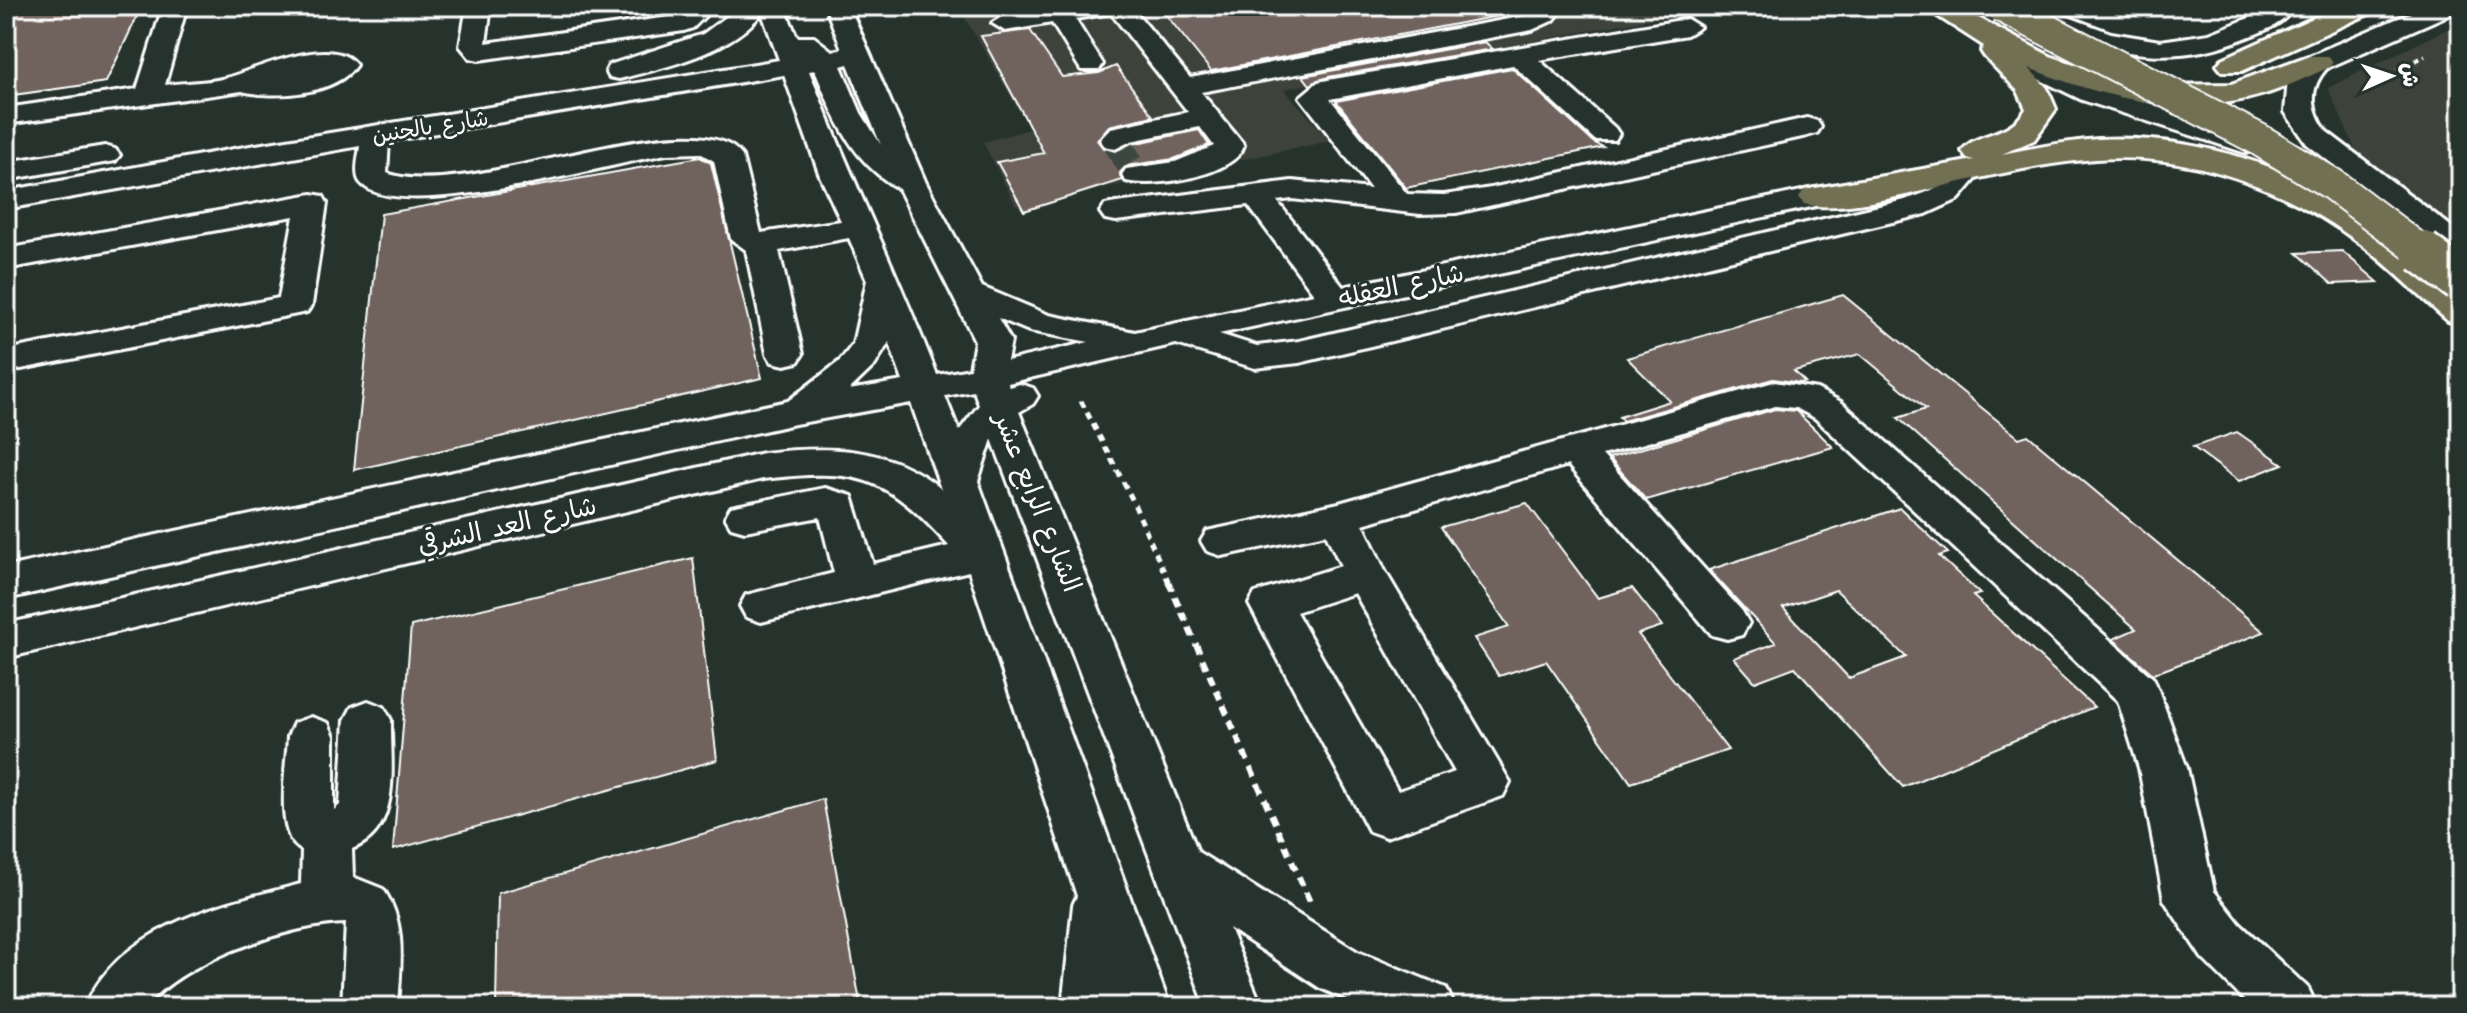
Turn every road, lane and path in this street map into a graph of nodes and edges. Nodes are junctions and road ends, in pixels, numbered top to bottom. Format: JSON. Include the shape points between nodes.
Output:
{"nodes":[{"id":1,"x":175,"y":6,"type":"edge"},
{"id":2,"x":479,"y":6,"type":"edge"},
{"id":3,"x":691,"y":6,"type":"edge"},
{"id":4,"x":754,"y":6,"type":"edge"},
{"id":5,"x":772,"y":6,"type":"edge"},
{"id":6,"x":1109,"y":6,"type":"edge"},
{"id":7,"x":1118,"y":6,"type":"edge"},
{"id":8,"x":1543,"y":6,"type":"edge"},
{"id":9,"x":1936,"y":6,"type":"edge"},
{"id":10,"x":2001,"y":6,"type":"edge"},
{"id":11,"x":2026,"y":6,"type":"edge"},
{"id":12,"x":2283,"y":6,"type":"edge"},
{"id":13,"x":2298,"y":6,"type":"edge"},
{"id":14,"x":2448,"y":6,"type":"edge"},
{"id":15,"x":2352,"y":10,"type":"edge"},
{"id":16,"x":1059,"y":14,"type":"junction"},
{"id":17,"x":1005,"y":23,"type":"dead end"},
{"id":18,"x":1687,"y":27,"type":"dead end"},
{"id":19,"x":846,"y":31,"type":"edge"},
{"id":20,"x":2074,"y":31,"type":"junction"},
{"id":21,"x":1977,"y":32,"type":"junction"},
{"id":22,"x":806,"y":45,"type":"junction"},
{"id":23,"x":1518,"y":55,"type":"junction"},
{"id":24,"x":2425,"y":56,"type":"dead end"},
{"id":25,"x":2318,"y":62,"type":"junction"},
{"id":26,"x":1090,"y":64,"type":"dead end"},
{"id":27,"x":2397,"y":70,"type":"dead end"},
{"id":28,"x":242,"y":83,"type":"dead end"},
{"id":29,"x":619,"y":83,"type":"junction"},
{"id":30,"x":1184,"y":87,"type":"junction"},
{"id":31,"x":149,"y":95,"type":"junction"},
{"id":32,"x":811,"y":110,"type":"junction"},
{"id":33,"x":6,"y":116,"type":"edge"},
{"id":34,"x":1208,"y":117,"type":"junction"},
{"id":35,"x":1807,"y":127,"type":"dead end"},
{"id":36,"x":1605,"y":134,"type":"dead end"},
{"id":37,"x":375,"y":135,"type":"junction"},
{"id":38,"x":1115,"y":140,"type":"dead end"},
{"id":39,"x":2246,"y":144,"type":"dead end"},
{"id":40,"x":250,"y":155,"type":"junction"},
{"id":41,"x":6,"y":171,"type":"edge"},
{"id":42,"x":1966,"y":173,"type":"junction"},
{"id":43,"x":1137,"y":175,"type":"dead end"},
{"id":44,"x":911,"y":183,"type":"junction"},
{"id":45,"x":1255,"y":193,"type":"junction"},
{"id":46,"x":1816,"y":197,"type":"junction"},
{"id":47,"x":6,"y":200,"type":"edge"},
{"id":48,"x":1396,"y":201,"type":"junction"},
{"id":49,"x":1116,"y":212,"type":"dead end"},
{"id":50,"x":859,"y":227,"type":"junction"},
{"id":51,"x":761,"y":245,"type":"junction"},
{"id":52,"x":2461,"y":250,"type":"edge"},
{"id":53,"x":6,"y":259,"type":"edge"},
{"id":54,"x":882,"y":275,"type":"junction"},
{"id":55,"x":2461,"y":281,"type":"edge"},
{"id":56,"x":972,"y":295,"type":"junction"},
{"id":57,"x":1335,"y":299,"type":"junction"},
{"id":58,"x":2461,"y":313,"type":"edge"},
{"id":59,"x":1176,"y":333,"type":"junction"},
{"id":60,"x":1140,"y":341,"type":"junction"},
{"id":61,"x":785,"y":354,"type":"dead end"},
{"id":62,"x":6,"y":361,"type":"edge"},
{"id":63,"x":927,"y":401,"type":"junction"},
{"id":64,"x":1081,"y":401,"type":"dead end"},
{"id":65,"x":987,"y":404,"type":"junction"},
{"id":66,"x":795,"y":412,"type":"junction"},
{"id":67,"x":1577,"y":451,"type":"junction"},
{"id":68,"x":958,"y":481,"type":"junction"},
{"id":69,"x":745,"y":517,"type":"dead end"},
{"id":70,"x":1339,"y":517,"type":"junction"},
{"id":71,"x":1222,"y":541,"type":"dead end"},
{"id":72,"x":981,"y":553,"type":"junction"},
{"id":73,"x":1365,"y":574,"type":"junction"},
{"id":74,"x":6,"y":583,"type":"edge"},
{"id":75,"x":857,"y":583,"type":"junction"},
{"id":76,"x":761,"y":606,"type":"dead end"},
{"id":77,"x":1727,"y":623,"type":"dead end"},
{"id":78,"x":6,"y":641,"type":"edge"},
{"id":79,"x":368,"y":720,"type":"dead end"},
{"id":80,"x":311,"y":736,"type":"dead end"},
{"id":81,"x":327,"y":836,"type":"junction"},
{"id":82,"x":1181,"y":868,"type":"junction"},
{"id":83,"x":1100,"y":889,"type":"junction"},
{"id":84,"x":327,"y":901,"type":"junction"},
{"id":85,"x":1314,"y":913,"type":"dead end"},
{"id":86,"x":113,"y":1007,"type":"edge"},
{"id":87,"x":370,"y":1007,"type":"edge"},
{"id":88,"x":1090,"y":1007,"type":"edge"},
{"id":89,"x":1142,"y":1007,"type":"edge"},
{"id":90,"x":1234,"y":1007,"type":"edge"},
{"id":91,"x":1427,"y":1007,"type":"edge"},
{"id":92,"x":2289,"y":1007,"type":"edge"}],
"edges":[{"from":1,"to":31,"type":"street"},
{"from":2,"to":3,"type":"street","via":[[473,46],[479,52],[684,23],[692,16]]},
{"from":4,"to":29,"type":"street","via":[[734,28]]},
{"from":5,"to":22,"type":"street"},
{"from":6,"to":16,"type":"street"},
{"from":7,"to":30,"type":"street"},
{"from":8,"to":30,"type":"street","via":[[1545,15],[1532,22]]},
{"from":9,"to":21,"type":"main road"},
{"from":10,"to":55,"type":"main road","bridge":true,"via":[[2283,154],[2380,217]]},
{"from":11,"to":20,"type":"street"},
{"from":12,"to":20,"type":"street","via":[[2276,16],[2199,46],[2148,48]]},
{"from":13,"to":15,"type":"main road"},
{"from":14,"to":25,"type":"street"},
{"from":15,"to":21,"type":"main road","via":[[2252,58],[2169,75],[2066,62]]},
{"from":16,"to":17,"type":"street"},
{"from":16,"to":26,"type":"street"},
{"from":18,"to":23,"type":"street"},
{"from":19,"to":22,"type":"street","name":"شارع بالحنين"},
{"from":19,"to":44,"type":"street"},
{"from":20,"to":21,"type":"main road","via":[[2083,44],[2065,52]]},
{"from":21,"to":25,"type":"main road","via":[[2069,75],[2166,95],[2240,92]]},
{"from":21,"to":39,"type":"street","via":[[2030,66],[2092,94]]},
{"from":21,"to":46,"type":"main road","via":[[2032,88],[2041,109],[2031,129],[2004,143]]},
{"from":22,"to":29,"type":"street","name":"شارع بالحنين"},
{"from":22,"to":32,"type":"street"},
{"from":22,"to":40,"type":"street","via":[[335,129]]},
{"from":22,"to":44,"type":"street","via":[[863,147]]},
{"from":23,"to":36,"type":"street"},
{"from":23,"to":48,"type":"street","via":[[1328,88],[1314,97]]},
{"from":24,"to":27,"type":"path"},
{"from":25,"to":52,"type":"street","via":[[2302,79],[2299,112],[2317,138]]},
{"from":28,"to":31,"type":"street"},
{"from":29,"to":32,"type":"street","via":[[772,96]]},
{"from":29,"to":37,"type":"street","name":"شارع بالحنين"},
{"from":29,"to":41,"type":"street","name":"شارع بالحنين"},
{"from":30,"to":34,"type":"street"},
{"from":31,"to":33,"type":"street"},
{"from":32,"to":50,"type":"street"},
{"from":34,"to":38,"type":"street","via":[[1121,134]]},
{"from":34,"to":43,"type":"street","via":[[1228,141],[1227,153],[1152,176]]},
{"from":35,"to":48,"type":"street","via":[[1491,197],[1440,206]]},
{"from":37,"to":40,"type":"street","name":"شارع بالحنين"},
{"from":37,"to":51,"type":"street","via":[[372,178],[382,187],[401,190],[461,185],[676,144],[715,146],[726,155],[747,239]]},
{"from":40,"to":47,"type":"street","name":"شارع بالحنين"},
{"from":42,"to":46,"type":"main road"},
{"from":42,"to":58,"type":"main road","via":[[2104,148],[2211,160],[2319,201],[2363,229]]},
{"from":42,"to":59,"type":"street","via":[[1948,193],[1915,207],[1299,352],[1255,357]]},
{"from":44,"to":56,"type":"street"},
{"from":45,"to":48,"type":"street","via":[[1321,190]]},
{"from":45,"to":49,"type":"street"},
{"from":45,"to":57,"type":"street"},
{"from":46,"to":57,"type":"street","name":"شارع العقله"},
{"from":50,"to":51,"type":"street"},
{"from":50,"to":54,"type":"street"},
{"from":51,"to":61,"type":"street"},
{"from":53,"to":62,"type":"street","via":[[312,203],[295,305]]},
{"from":54,"to":63,"type":"street"},
{"from":54,"to":66,"type":"street","via":[[881,314],[868,355]]},
{"from":56,"to":60,"type":"street","via":[[1041,324]]},
{"from":56,"to":65,"type":"street","via":[[993,341]]},
{"from":57,"to":59,"type":"street","name":"شارع العقله"},
{"from":59,"to":60,"type":"street","name":"شارع العقله"},
{"from":60,"to":65,"type":"street"},
{"from":63,"to":65,"type":"street"},
{"from":63,"to":65,"type":"street"},
{"from":63,"to":66,"type":"street","name":"شارع العد الشرقي","via":[[877,398]]},
{"from":63,"to":68,"type":"street"},
{"from":64,"to":85,"type":"path","via":[[1131,497]]},
{"from":65,"to":68,"type":"street"},
{"from":65,"to":82,"type":"street","name":"الشارع الرابع عشر","via":[[1005,462],[1044,518]]},
{"from":66,"to":74,"type":"street","name":"شارع العد الشرقي"},
{"from":67,"to":70,"type":"street"},
{"from":67,"to":77,"type":"street"},
{"from":67,"to":92,"type":"street","via":[[1774,394],[1804,397],[1828,410],[2138,692],[2163,768],[2190,900],[2221,941]]},
{"from":68,"to":72,"type":"street"},
{"from":69,"to":75,"type":"street","via":[[825,502],[838,506]]},
{"from":70,"to":71,"type":"street"},
{"from":70,"to":73,"type":"street"},
{"from":72,"to":75,"type":"street"},
{"from":72,"to":78,"type":"street","name":"شارع العد الشرقي","via":[[898,476],[870,466],[810,460],[763,466]]},
{"from":72,"to":83,"type":"street"},
{"from":73,"to":73,"type":"street","via":[[1486,782],[1386,816],[1270,604]]},
{"from":75,"to":76,"type":"street"},
{"from":79,"to":81,"type":"street","via":[[364,812],[355,824]]},
{"from":80,"to":81,"type":"street","via":[[307,822],[309,830]]},
{"from":81,"to":84,"type":"street"},
{"from":82,"to":90,"type":"street","name":"الشارع الرابع عشر"},
{"from":82,"to":91,"type":"street","via":[[1339,970]]},
{"from":83,"to":88,"type":"street"},
{"from":83,"to":89,"type":"street"},
{"from":84,"to":86,"type":"street","via":[[197,939],[140,975]]},
{"from":84,"to":87,"type":"street","via":[[348,899],[365,905],[374,919]]}]}
